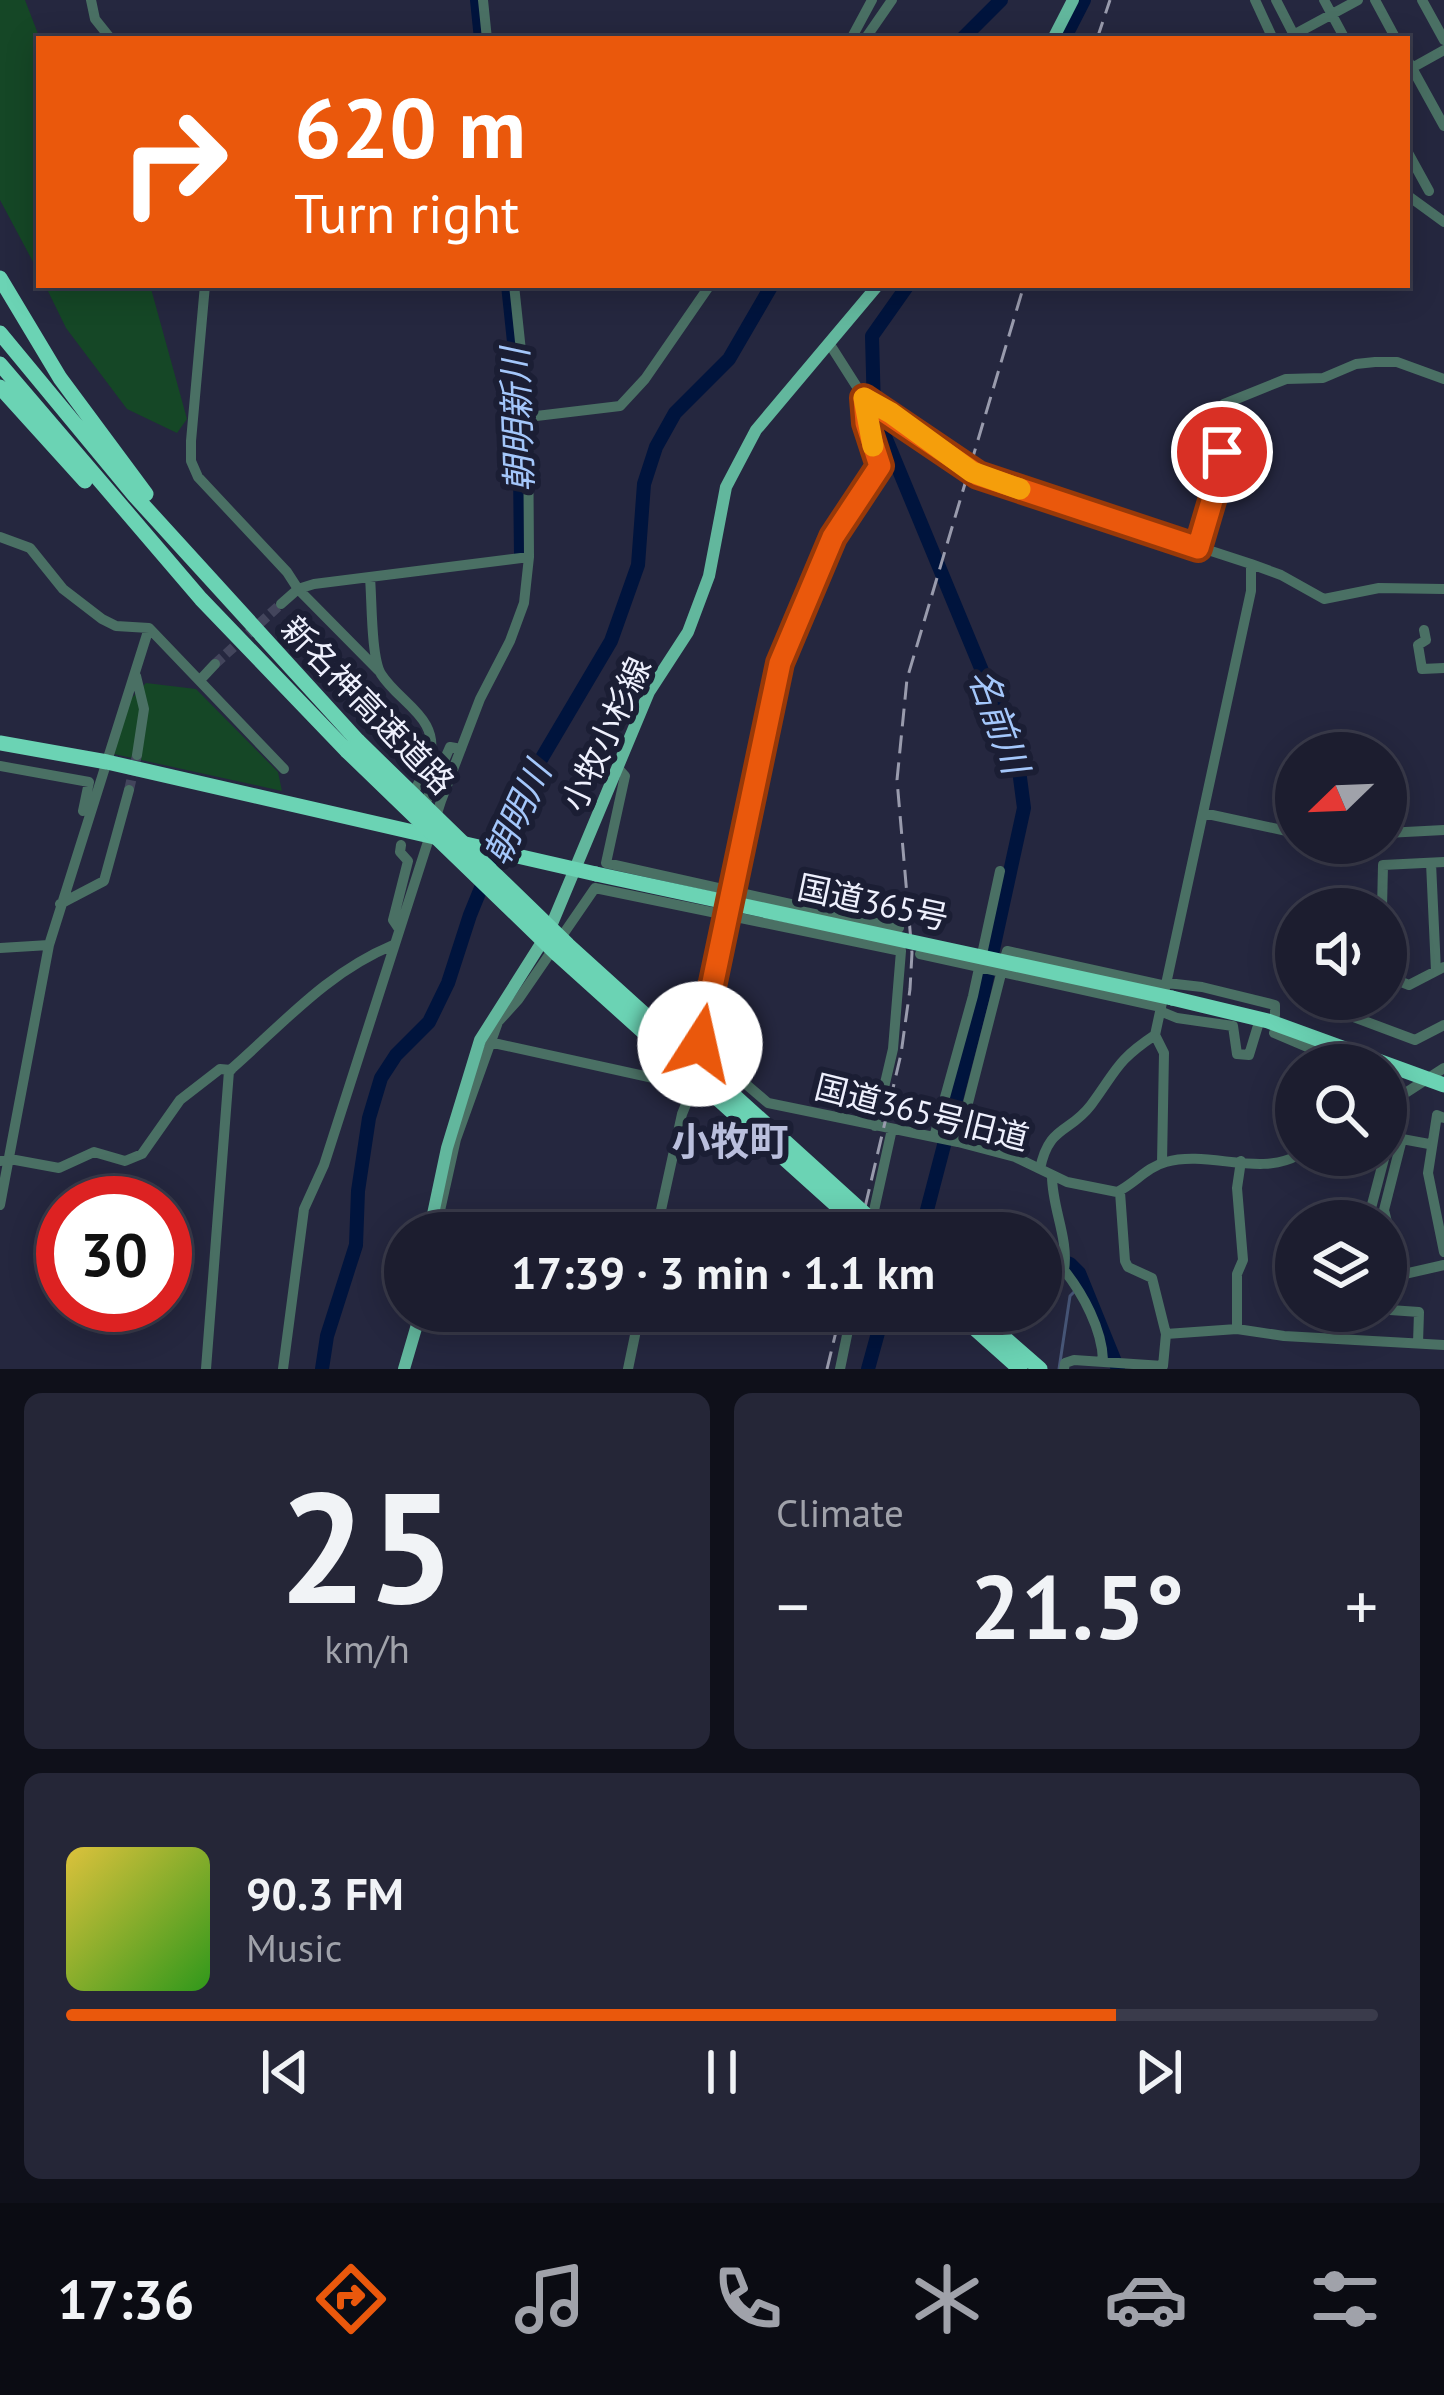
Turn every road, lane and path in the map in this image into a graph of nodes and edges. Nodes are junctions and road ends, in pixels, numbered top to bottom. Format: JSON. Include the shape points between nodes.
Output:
{"nodes":[{"id":1,"x":91,"y":0,"type":"edge"},
{"id":2,"x":483,"y":0,"type":"edge"},
{"id":3,"x":872,"y":0,"type":"edge"},
{"id":4,"x":1073,"y":0,"type":"edge"},
{"id":5,"x":1255,"y":0,"type":"edge"},
{"id":6,"x":1276,"y":0,"type":"edge"},
{"id":7,"x":1324,"y":0,"type":"edge"},
{"id":8,"x":1358,"y":0,"type":"edge"},
{"id":9,"x":1375,"y":0,"type":"edge"},
{"id":10,"x":1422,"y":0,"type":"edge"},
{"id":11,"x":887,"y":2,"type":"edge"},
{"id":12,"x":1332,"y":14,"type":"junction"},
{"id":13,"x":108,"y":36,"type":"edge"},
{"id":14,"x":487,"y":36,"type":"edge"},
{"id":15,"x":853,"y":36,"type":"edge"},
{"id":16,"x":867,"y":36,"type":"edge"},
{"id":17,"x":1055,"y":36,"type":"edge"},
{"id":18,"x":1272,"y":36,"type":"edge"},
{"id":19,"x":1291,"y":36,"type":"edge"},
{"id":20,"x":1295,"y":36,"type":"edge"},
{"id":21,"x":1344,"y":36,"type":"edge"},
{"id":22,"x":1394,"y":36,"type":"edge"},
{"id":23,"x":1444,"y":40,"type":"edge"},
{"id":24,"x":1444,"y":50,"type":"edge"},
{"id":25,"x":1410,"y":66,"type":"edge"},
{"id":26,"x":1410,"y":68,"type":"edge"},
{"id":27,"x":1444,"y":126,"type":"edge"},
{"id":28,"x":1410,"y":156,"type":"edge"},
{"id":29,"x":1444,"y":183,"type":"edge"},
{"id":30,"x":1430,"y":191,"type":"junction"},
{"id":31,"x":1411,"y":198,"type":"edge"},
{"id":32,"x":1444,"y":223,"type":"edge"},
{"id":33,"x":0,"y":278,"type":"edge"},
{"id":34,"x":205,"y":288,"type":"edge"},
{"id":35,"x":514,"y":288,"type":"edge"},
{"id":36,"x":708,"y":288,"type":"edge"},
{"id":37,"x":875,"y":288,"type":"edge"},
{"id":38,"x":0,"y":333,"type":"edge"},
{"id":39,"x":829,"y":343,"type":"junction"},
{"id":40,"x":0,"y":364,"type":"edge"},
{"id":41,"x":1444,"y":380,"type":"edge"},
{"id":42,"x":0,"y":387,"type":"edge"},
{"id":43,"x":866,"y":399,"type":"junction"},
{"id":44,"x":527,"y":417,"type":"junction"},
{"id":45,"x":0,"y":537,"type":"edge"},
{"id":46,"x":1198,"y":548,"type":"junction"},
{"id":47,"x":529,"y":557,"type":"junction"},
{"id":48,"x":1251,"y":565,"type":"junction"},
{"id":49,"x":370,"y":578,"type":"junction"},
{"id":50,"x":298,"y":589,"type":"junction"},
{"id":51,"x":1444,"y":589,"type":"edge"},
{"id":52,"x":201,"y":599,"type":"junction"},
{"id":53,"x":281,"y":604,"type":"tunnel mouth"},
{"id":54,"x":149,"y":628,"type":"junction"},
{"id":55,"x":1424,"y":630,"type":"dead end"},
{"id":56,"x":215,"y":664,"type":"tunnel mouth"},
{"id":57,"x":1444,"y":668,"type":"edge"},
{"id":58,"x":290,"y":669,"type":"junction"},
{"id":59,"x":379,"y":671,"type":"junction"},
{"id":60,"x":136,"y":676,"type":"junction"},
{"id":61,"x":201,"y":679,"type":"junction"},
{"id":62,"x":0,"y":743,"type":"edge"},
{"id":63,"x":353,"y":746,"type":"junction"},
{"id":64,"x":461,"y":749,"type":"junction"},
{"id":65,"x":137,"y":754,"type":"tunnel mouth"},
{"id":66,"x":106,"y":761,"type":"junction"},
{"id":67,"x":0,"y":766,"type":"edge"},
{"id":68,"x":617,"y":767,"type":"junction"},
{"id":69,"x":284,"y":770,"type":"dead end"},
{"id":70,"x":129,"y":790,"type":"tunnel mouth"},
{"id":71,"x":83,"y":811,"type":"dead end"},
{"id":72,"x":1203,"y":813,"type":"junction"},
{"id":73,"x":1275,"y":828,"type":"edge"},
{"id":74,"x":1444,"y":830,"type":"edge"},
{"id":75,"x":1407,"y":832,"type":"edge"},
{"id":76,"x":437,"y":838,"type":"junction"},
{"id":77,"x":401,"y":845,"type":"dead end"},
{"id":78,"x":1437,"y":862,"type":"edge"},
{"id":79,"x":568,"y":867,"type":"junction"},
{"id":80,"x":1000,"y":871,"type":"dead end"},
{"id":81,"x":1382,"y":888,"type":"edge"},
{"id":82,"x":730,"y":891,"type":"junction"},
{"id":83,"x":60,"y":904,"type":"junction"},
{"id":84,"x":726,"y":914,"type":"junction"},
{"id":85,"x":398,"y":928,"type":"junction"},
{"id":86,"x":899,"y":928,"type":"dead end"},
{"id":87,"x":49,"y":945,"type":"junction"},
{"id":88,"x":394,"y":945,"type":"junction"},
{"id":89,"x":0,"y":948,"type":"edge"},
{"id":90,"x":920,"y":954,"type":"dead end"},
{"id":91,"x":1440,"y":969,"type":"edge"},
{"id":92,"x":981,"y":970,"type":"junction"},
{"id":93,"x":1000,"y":974,"type":"junction"},
{"id":94,"x":1407,"y":984,"type":"edge"},
{"id":95,"x":1165,"y":997,"type":"junction"},
{"id":96,"x":1267,"y":1017,"type":"junction"},
{"id":97,"x":1362,"y":1020,"type":"edge"},
{"id":98,"x":1444,"y":1024,"type":"edge"},
{"id":99,"x":1274,"y":1033,"type":"dead end"},
{"id":100,"x":1155,"y":1035,"type":"junction"},
{"id":101,"x":490,"y":1042,"type":"junction"},
{"id":102,"x":1300,"y":1044,"type":"edge"},
{"id":103,"x":720,"y":1062,"type":"junction"},
{"id":104,"x":1444,"y":1068,"type":"edge"},
{"id":105,"x":230,"y":1070,"type":"junction"},
{"id":106,"x":1436,"y":1082,"type":"edge"},
{"id":107,"x":1407,"y":1092,"type":"edge"},
{"id":108,"x":689,"y":1097,"type":"junction"},
{"id":109,"x":1444,"y":1118,"type":"edge"},
{"id":110,"x":875,"y":1126,"type":"junction"},
{"id":111,"x":892,"y":1129,"type":"junction"},
{"id":112,"x":936,"y":1137,"type":"junction"},
{"id":113,"x":957,"y":1142,"type":"junction"},
{"id":114,"x":1430,"y":1144,"type":"junction"},
{"id":115,"x":5,"y":1160,"type":"edge"},
{"id":116,"x":1241,"y":1161,"type":"junction"},
{"id":117,"x":1162,"y":1162,"type":"junction"},
{"id":118,"x":1275,"y":1163,"type":"edge"},
{"id":119,"x":1046,"y":1173,"type":"junction"},
{"id":120,"x":1120,"y":1192,"type":"junction"},
{"id":121,"x":0,"y":1205,"type":"edge"},
{"id":122,"x":436,"y":1212,"type":"edge"},
{"id":123,"x":437,"y":1212,"type":"edge"},
{"id":124,"x":661,"y":1212,"type":"edge"},
{"id":125,"x":845,"y":1212,"type":"edge"},
{"id":126,"x":863,"y":1212,"type":"edge"},
{"id":127,"x":873,"y":1212,"type":"edge"},
{"id":128,"x":1444,"y":1252,"type":"edge"},
{"id":129,"x":1444,"y":1265,"type":"edge"},
{"id":130,"x":1407,"y":1311,"type":"edge"},
{"id":131,"x":1237,"y":1329,"type":"junction"},
{"id":132,"x":415,"y":1332,"type":"edge"},
{"id":133,"x":636,"y":1332,"type":"edge"},
{"id":134,"x":847,"y":1332,"type":"edge"},
{"id":135,"x":979,"y":1332,"type":"edge"},
{"id":136,"x":998,"y":1332,"type":"edge"},
{"id":137,"x":1166,"y":1334,"type":"junction"},
{"id":138,"x":1418,"y":1343,"type":"junction"},
{"id":139,"x":1444,"y":1345,"type":"edge"},
{"id":140,"x":1103,"y":1360,"type":"junction"},
{"id":141,"x":206,"y":1369,"type":"edge"},
{"id":142,"x":284,"y":1369,"type":"edge"},
{"id":143,"x":404,"y":1369,"type":"edge"},
{"id":144,"x":628,"y":1369,"type":"edge"},
{"id":145,"x":840,"y":1369,"type":"edge"},
{"id":146,"x":1020,"y":1369,"type":"edge"},
{"id":147,"x":1040,"y":1369,"type":"edge"},
{"id":148,"x":1064,"y":1369,"type":"edge"}],
"edges":[{"from":1,"to":13,"type":"street"},
{"from":2,"to":14,"type":"street"},
{"from":3,"to":15,"type":"street"},
{"from":4,"to":17,"type":"main road"},
{"from":5,"to":18,"type":"street"},
{"from":6,"to":19,"type":"street"},
{"from":7,"to":12,"type":"street"},
{"from":8,"to":12,"type":"street"},
{"from":9,"to":22,"type":"street"},
{"from":10,"to":23,"type":"street"},
{"from":11,"to":16,"type":"street"},
{"from":12,"to":20,"type":"street"},
{"from":12,"to":21,"type":"street"},
{"from":24,"to":25,"type":"street"},
{"from":26,"to":27,"type":"street"},
{"from":28,"to":30,"type":"street"},
{"from":29,"to":30,"type":"street"},
{"from":30,"to":31,"type":"street"},
{"from":31,"to":32,"type":"street"},
{"from":33,"to":58,"type":"highway","via":[[102,438]]},
{"from":34,"to":50,"type":"street","via":[[191,461]]},
{"from":35,"to":44,"type":"street"},
{"from":36,"to":44,"type":"street","via":[[620,406]]},
{"from":37,"to":39,"type":"main road","name":"小牧小杉線"},
{"from":38,"to":58,"type":"highway","name":"新名神高速道路"},
{"from":39,"to":43,"type":"street"},
{"from":39,"to":68,"type":"main road","name":"小牧小杉線","via":[[740,455],[702,602]]},
{"from":40,"to":52,"type":"highway","name":"新名神高速道路"},
{"from":41,"to":46,"type":"street","via":[[1397,362],[1356,364],[1224,404],[1222,467]]},
{"from":42,"to":52,"type":"highway"},
{"from":43,"to":46,"type":"street","via":[[978,475]]},
{"from":43,"to":82,"type":"street","via":[[880,466],[833,537],[780,663]]},
{"from":44,"to":47,"type":"street"},
{"from":45,"to":54,"type":"street","via":[[30,548],[63,589],[102,619]]},
{"from":46,"to":48,"type":"street"},
{"from":47,"to":49,"type":"street"},
{"from":47,"to":64,"type":"street","via":[[518,623]]},
{"from":48,"to":51,"type":"street","via":[[1324,599],[1379,588]]},
{"from":48,"to":72,"type":"street"},
{"from":49,"to":50,"type":"street"},
{"from":49,"to":59,"type":"street"},
{"from":50,"to":53,"type":"street"},
{"from":50,"to":59,"type":"street"},
{"from":52,"to":63,"type":"highway","name":"新名神高速道路"},
{"from":54,"to":60,"type":"street"},
{"from":54,"to":61,"type":"street"},
{"from":55,"to":57,"type":"street","via":[[1422,669]]},
{"from":56,"to":61,"type":"street"},
{"from":58,"to":63,"type":"highway","name":"新名神高速道路"},
{"from":59,"to":64,"type":"street","via":[[430,731],[428,766],[408,816],[422,812],[451,747]]},
{"from":60,"to":65,"type":"street","via":[[144,709]]},
{"from":60,"to":66,"type":"street"},
{"from":61,"to":69,"type":"street"},
{"from":62,"to":66,"type":"highway","name":"国道365号"},
{"from":63,"to":125,"type":"highway","name":"新名神高速道路","bridge":true,"via":[[558,955]]},
{"from":63,"to":126,"type":"highway","name":"新名神高速道路","bridge":true},
{"from":64,"to":76,"type":"street"},
{"from":66,"to":76,"type":"highway","name":"国道365号"},
{"from":66,"to":83,"type":"street"},
{"from":67,"to":71,"type":"street","via":[[89,782]]},
{"from":68,"to":79,"type":"main road","name":"小牧小杉線"},
{"from":68,"to":82,"type":"street","via":[[625,776],[606,863]]},
{"from":70,"to":83,"type":"street","via":[[104,880]]},
{"from":72,"to":73,"type":"street"},
{"from":72,"to":95,"type":"street"},
{"from":74,"to":75,"type":"street"},
{"from":76,"to":79,"type":"highway","name":"国道365号","bridge":true},
{"from":76,"to":85,"type":"street"},
{"from":77,"to":85,"type":"street","via":[[408,871],[392,920]]},
{"from":78,"to":81,"type":"street","via":[[1383,865]]},
{"from":78,"to":91,"type":"street"},
{"from":79,"to":95,"type":"highway","name":"国道365号","bridge":true},
{"from":79,"to":122,"type":"main road","name":"小牧小杉線","via":[[550,931],[480,1040]]},
{"from":80,"to":92,"type":"street"},
{"from":82,"to":84,"type":"street"},
{"from":82,"to":86,"type":"street"},
{"from":83,"to":87,"type":"street"},
{"from":84,"to":101,"type":"street","via":[[595,888]]},
{"from":84,"to":103,"type":"street","via":[[699,1037]]},
{"from":84,"to":110,"type":"street","via":[[901,951],[896,1028]]},
{"from":85,"to":88,"type":"street"},
{"from":87,"to":89,"type":"street"},
{"from":87,"to":115,"type":"street"},
{"from":88,"to":105,"type":"street","via":[[316,990]]},
{"from":88,"to":142,"type":"street","via":[[304,1209]]},
{"from":90,"to":92,"type":"street"},
{"from":91,"to":94,"type":"street"},
{"from":92,"to":93,"type":"street"},
{"from":92,"to":112,"type":"street"},
{"from":93,"to":95,"type":"street"},
{"from":93,"to":95,"type":"street","via":[[1006,951]]},
{"from":93,"to":113,"type":"street"},
{"from":95,"to":96,"type":"highway","name":"国道365号"},
{"from":95,"to":96,"type":"street","via":[[1177,1018],[1233,1026],[1237,1054],[1250,1055]]},
{"from":95,"to":100,"type":"street"},
{"from":96,"to":106,"type":"highway","name":"国道365号"},
{"from":97,"to":98,"type":"street","via":[[1415,1040]]},
{"from":99,"to":102,"type":"street"},
{"from":100,"to":117,"type":"street","via":[[1163,1053]]},
{"from":100,"to":119,"type":"street","via":[[1048,1140]]},
{"from":101,"to":108,"type":"street","via":[[667,1081]]},
{"from":101,"to":123,"type":"street"},
{"from":103,"to":108,"type":"street"},
{"from":103,"to":110,"type":"street","name":"国道365号旧道","via":[[767,1103]]},
{"from":104,"to":106,"type":"street"},
{"from":105,"to":115,"type":"street","via":[[191,1089],[133,1160],[94,1152],[50,1168]]},
{"from":105,"to":141,"type":"street"},
{"from":106,"to":107,"type":"street"},
{"from":108,"to":124,"type":"street"},
{"from":109,"to":114,"type":"street","via":[[1437,1115]]},
{"from":110,"to":111,"type":"street","name":"国道365号旧道"},
{"from":111,"to":112,"type":"street","name":"国道365号旧道"},
{"from":111,"to":127,"type":"street"},
{"from":112,"to":113,"type":"street","name":"国道365号旧道"},
{"from":113,"to":119,"type":"street","name":"国道365号旧道"},
{"from":114,"to":128,"type":"street","via":[[1429,1184]]},
{"from":114,"to":129,"type":"street","via":[[1402,1139],[1384,1210],[1400,1275]]},
{"from":115,"to":121,"type":"street"},
{"from":116,"to":117,"type":"street"},
{"from":116,"to":118,"type":"street"},
{"from":116,"to":131,"type":"street"},
{"from":117,"to":120,"type":"street"},
{"from":119,"to":120,"type":"street","name":"国道365号旧道"},
{"from":119,"to":140,"type":"street","via":[[1064,1269]]},
{"from":120,"to":137,"type":"street","via":[[1125,1261],[1152,1278]]},
{"from":130,"to":138,"type":"street","via":[[1419,1312]]},
{"from":131,"to":137,"type":"street"},
{"from":131,"to":138,"type":"street"},
{"from":132,"to":143,"type":"main road"},
{"from":133,"to":144,"type":"street"},
{"from":134,"to":145,"type":"street"},
{"from":135,"to":146,"type":"highway"},
{"from":136,"to":147,"type":"highway"},
{"from":137,"to":140,"type":"street","via":[[1163,1366]]},
{"from":138,"to":139,"type":"street"},
{"from":140,"to":148,"type":"street","via":[[1074,1360]]}]}
